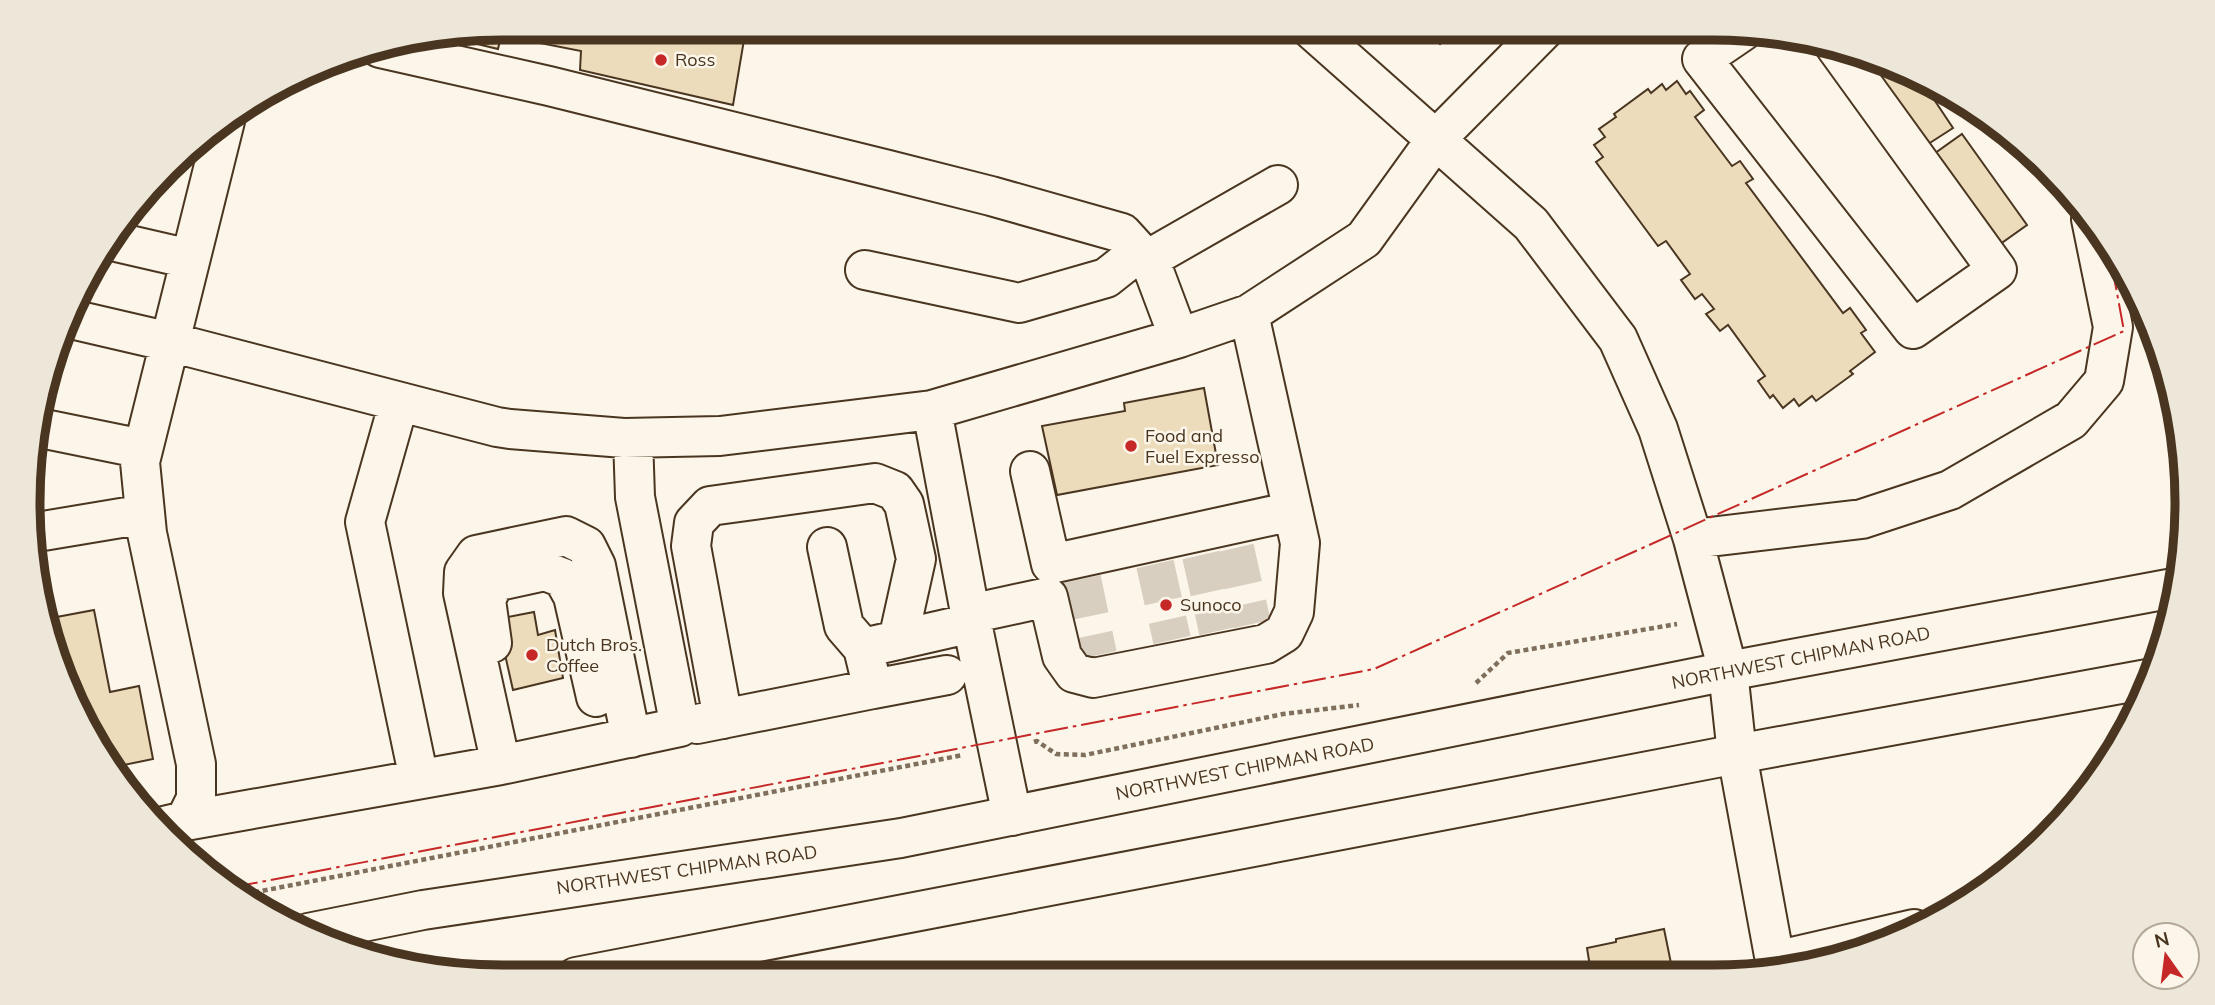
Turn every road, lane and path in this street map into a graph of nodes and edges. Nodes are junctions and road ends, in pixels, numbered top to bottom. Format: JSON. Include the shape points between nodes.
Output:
{"nodes":[{"id":1,"x":1324,"y":40,"type":"edge"},
{"id":2,"x":1534,"y":40,"type":"edge"},
{"id":3,"x":1729,"y":41,"type":"edge"},
{"id":4,"x":399,"y":52,"type":"edge"},
{"id":5,"x":1845,"y":60,"type":"edge"},
{"id":6,"x":221,"y":136,"type":"edge"},
{"id":7,"x":1436,"y":139,"type":"junction"},
{"id":8,"x":1278,"y":185,"type":"dead end"},
{"id":9,"x":120,"y":243,"type":"edge"},
{"id":10,"x":2096,"y":245,"type":"edge"},
{"id":11,"x":1143,"y":256,"type":"junction"},
{"id":12,"x":190,"y":259,"type":"junction"},
{"id":13,"x":866,"y":270,"type":"dead end"},
{"id":14,"x":1250,"y":314,"type":"junction"},
{"id":15,"x":78,"y":321,"type":"edge"},
{"id":16,"x":1179,"y":338,"type":"junction"},
{"id":17,"x":170,"y":342,"type":"junction"},
{"id":18,"x":399,"y":402,"type":"junction"},
{"id":19,"x":932,"y":410,"type":"junction"},
{"id":20,"x":46,"y":429,"type":"edge"},
{"id":21,"x":633,"y":438,"type":"junction"},
{"id":22,"x":143,"y":449,"type":"junction"},
{"id":23,"x":1030,"y":471,"type":"dead end"},
{"id":24,"x":1293,"y":511,"type":"junction"},
{"id":25,"x":145,"y":514,"type":"junction"},
{"id":26,"x":41,"y":531,"type":"edge"},
{"id":27,"x":1693,"y":539,"type":"junction"},
{"id":28,"x":827,"y":548,"type":"dead end"},
{"id":29,"x":1078,"y":571,"type":"junction"},
{"id":30,"x":2167,"y":589,"type":"edge"},
{"id":31,"x":971,"y":618,"type":"junction"},
{"id":32,"x":880,"y":644,"type":"junction"},
{"id":33,"x":1728,"y":671,"type":"junction"},
{"id":34,"x":947,"y":675,"type":"dead end"},
{"id":35,"x":2139,"y":681,"type":"edge"},
{"id":36,"x":873,"y":689,"type":"junction"},
{"id":37,"x":723,"y":719,"type":"junction"},
{"id":38,"x":680,"y":727,"type":"junction"},
{"id":39,"x":618,"y":741,"type":"junction"},
{"id":40,"x":1737,"y":754,"type":"junction"},
{"id":41,"x":509,"y":763,"type":"junction"},
{"id":42,"x":419,"y":779,"type":"junction"},
{"id":43,"x":1012,"y":816,"type":"junction"},
{"id":44,"x":174,"y":824,"type":"edge"},
{"id":45,"x":325,"y":930,"type":"edge"},
{"id":46,"x":1775,"y":961,"type":"edge"},
{"id":47,"x":638,"y":965,"type":"edge"}],
"edges":[{"from":1,"to":7,"type":"main road"},
{"from":2,"to":7,"type":"main road"},
{"from":3,"to":5,"type":"main road","via":[[1702,60],[1913,330],[1997,270]]},
{"from":4,"to":11,"type":"main road","via":[[991,196],[1122,233]]},
{"from":6,"to":12,"type":"main road"},
{"from":7,"to":14,"type":"main road","via":[[1364,239]]},
{"from":7,"to":27,"type":"main road","via":[[1531,224],[1618,339],[1658,429]]},
{"from":8,"to":11,"type":"main road"},
{"from":9,"to":12,"type":"main road"},
{"from":10,"to":27,"type":"main road","via":[[2113,327],[2104,381],[2071,420],[1950,489],[1861,519]]},
{"from":11,"to":13,"type":"main road","via":[[1106,278],[1019,303]]},
{"from":11,"to":16,"type":"main road","via":[[1152,266]]},
{"from":12,"to":17,"type":"main road"},
{"from":14,"to":16,"type":"main road"},
{"from":14,"to":24,"type":"main road"},
{"from":15,"to":17,"type":"main road"},
{"from":16,"to":19,"type":"main road"},
{"from":17,"to":18,"type":"main road"},
{"from":17,"to":22,"type":"main road"},
{"from":18,"to":21,"type":"main road","via":[[497,428]]},
{"from":18,"to":42,"type":"main road","via":[[365,522]]},
{"from":19,"to":21,"type":"main road","via":[[720,436]]},
{"from":19,"to":31,"type":"main road"},
{"from":20,"to":22,"type":"main road"},
{"from":21,"to":38,"type":"main road","via":[[635,497]]},
{"from":22,"to":25,"type":"main road"},
{"from":23,"to":29,"type":"main road"},
{"from":24,"to":29,"type":"main road","via":[[1216,540]]},
{"from":24,"to":29,"type":"main road","via":[[1300,542],[1294,612],[1284,633],[1266,644],[1237,638],[1113,663],[1093,678],[1074,673],[1062,656]]},
{"from":25,"to":26,"type":"main road"},
{"from":25,"to":44,"type":"main road","via":[[195,764],[196,799]]},
{"from":27,"to":33,"type":"main road"},
{"from":28,"to":32,"type":"main road","via":[[844,626]]},
{"from":29,"to":31,"type":"main road"},
{"from":30,"to":33,"type":"main road","name":"NORTHWEST CHIPMAN ROAD"},
{"from":31,"to":32,"type":"main road"},
{"from":31,"to":43,"type":"main road"},
{"from":32,"to":36,"type":"main road"},
{"from":32,"to":37,"type":"main road","via":[[916,559],[904,504],[895,491],[875,482],[710,506],[694,523],[691,546]]},
{"from":33,"to":40,"type":"main road"},
{"from":33,"to":43,"type":"main road","name":"NORTHWEST CHIPMAN ROAD"},
{"from":34,"to":36,"type":"main road"},
{"from":35,"to":40,"type":"main road"},
{"from":36,"to":37,"type":"main road"},
{"from":37,"to":38,"type":"main road"},
{"from":38,"to":39,"type":"main road"},
{"from":39,"to":41,"type":"main road"},
{"from":39,"to":41,"type":"main road","via":[[596,566],[586,546],[566,536],[476,555],[464,572],[463,593]]},
{"from":40,"to":46,"type":"main road"},
{"from":40,"to":47,"type":"main road"},
{"from":41,"to":42,"type":"main road"},
{"from":42,"to":44,"type":"main road"},
{"from":43,"to":45,"type":"main road","name":"NORTHWEST CHIPMAN ROAD","via":[[901,838],[423,910]]}]}
